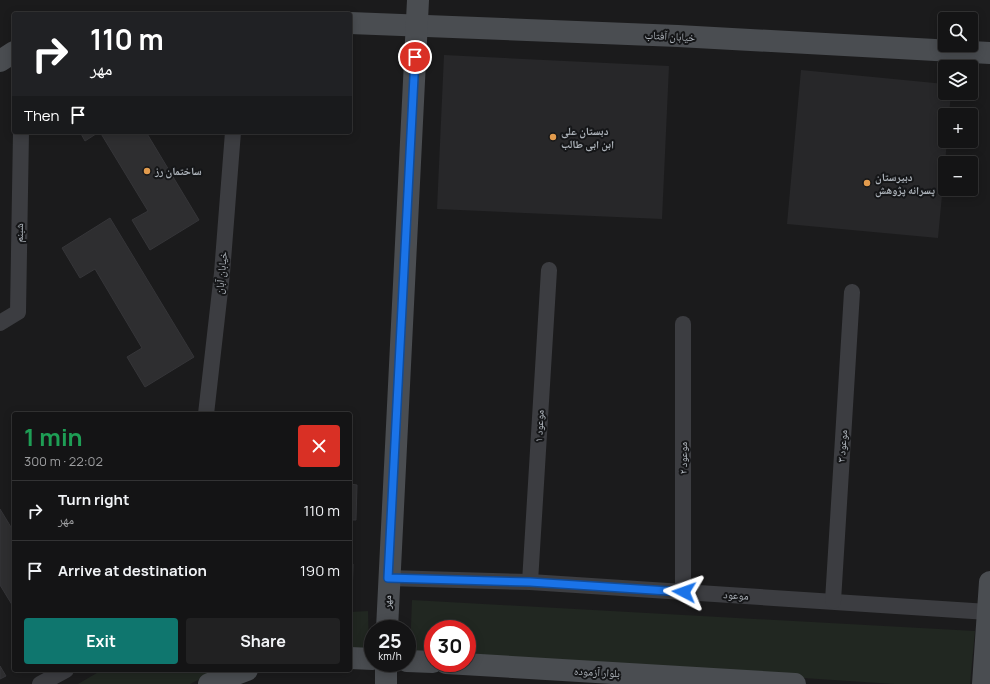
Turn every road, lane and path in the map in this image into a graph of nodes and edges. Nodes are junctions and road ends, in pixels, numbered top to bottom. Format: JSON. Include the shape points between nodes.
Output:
{"nodes":[{"id":1,"x":418,"y":0,"type":"edge"},
{"id":2,"x":352,"y":23,"type":"edge"},
{"id":3,"x":417,"y":25,"type":"junction"},
{"id":4,"x":12,"y":53,"type":"edge"},
{"id":5,"x":990,"y":53,"type":"edge"},
{"id":6,"x":0,"y":61,"type":"edge"},
{"id":7,"x":21,"y":134,"type":"edge"},
{"id":8,"x":233,"y":134,"type":"edge"},
{"id":9,"x":549,"y":270,"type":"dead end"},
{"id":10,"x":852,"y":292,"type":"dead end"},
{"id":11,"x":0,"y":323,"type":"edge"},
{"id":12,"x":683,"y":324,"type":"dead end"},
{"id":13,"x":206,"y":412,"type":"edge"},
{"id":14,"x":388,"y":578,"type":"junction"},
{"id":15,"x":530,"y":582,"type":"junction"},
{"id":16,"x":990,"y":582,"type":"edge"},
{"id":17,"x":684,"y":592,"type":"junction"},
{"id":18,"x":833,"y":601,"type":"junction"},
{"id":19,"x":988,"y":612,"type":"junction"},
{"id":20,"x":387,"y":620,"type":"edge"},
{"id":21,"x":352,"y":658,"type":"edge"},
{"id":22,"x":364,"y":659,"type":"edge"},
{"id":23,"x":476,"y":665,"type":"edge"},
{"id":24,"x":62,"y":672,"type":"edge"},
{"id":25,"x":242,"y":672,"type":"edge"},
{"id":26,"x":386,"y":672,"type":"edge"},
{"id":27,"x":40,"y":684,"type":"edge"},
{"id":28,"x":209,"y":684,"type":"edge"},
{"id":29,"x":386,"y":684,"type":"edge"},
{"id":30,"x":795,"y":684,"type":"edge"},
{"id":31,"x":983,"y":684,"type":"edge"}],
"edges":[{"from":1,"to":3,"type":"street","name":"مهر"},
{"from":2,"to":3,"type":"street","name":"خیابان آفتاب"},
{"from":3,"to":5,"type":"street","name":"خیابان آفتاب"},
{"from":3,"to":14,"type":"street","name":"مهر"},
{"from":4,"to":6,"type":"street"},
{"from":7,"to":11,"type":"street","name":"شبنم","via":[[18,312]]},
{"from":8,"to":13,"type":"street","name":"خیابان آبان","via":[[222,273]]},
{"from":9,"to":15,"type":"street","name":"موعود ۱"},
{"from":10,"to":18,"type":"street","name":"موعود ۳"},
{"from":12,"to":17,"type":"street","name":"موعود ۲"},
{"from":14,"to":15,"type":"street","name":"موعود"},
{"from":14,"to":20,"type":"street","name":"مهر"},
{"from":15,"to":17,"type":"street","name":"موعود"},
{"from":16,"to":19,"type":"street"},
{"from":17,"to":18,"type":"street","name":"موعود"},
{"from":18,"to":19,"type":"street","name":"موعود"},
{"from":19,"to":31,"type":"street"},
{"from":21,"to":22,"type":"street"},
{"from":23,"to":30,"type":"street","name":"بلوار آزموده"},
{"from":24,"to":27,"type":"street"},
{"from":25,"to":28,"type":"street"},
{"from":26,"to":29,"type":"street"}]}
